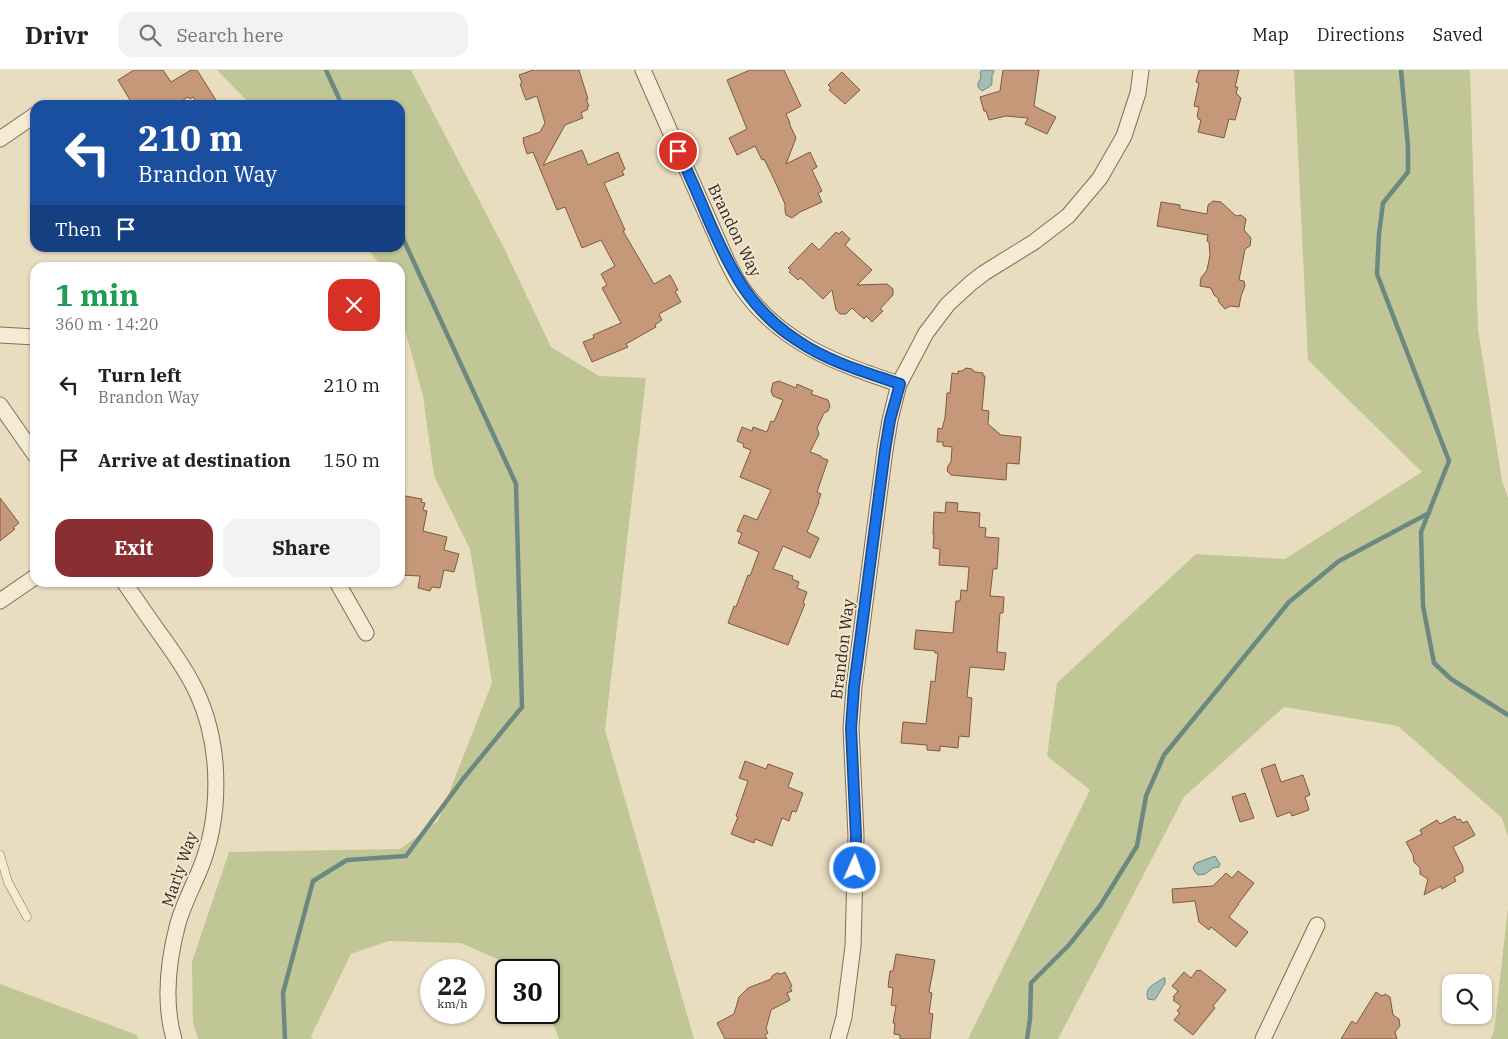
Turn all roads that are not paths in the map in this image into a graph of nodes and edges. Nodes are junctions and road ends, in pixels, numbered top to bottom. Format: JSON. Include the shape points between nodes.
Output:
{"nodes":[{"id":1,"x":643,"y":70,"type":"edge"},
{"id":2,"x":1141,"y":70,"type":"edge"},
{"id":3,"x":30,"y":118,"type":"edge"},
{"id":4,"x":0,"y":139,"type":"edge"},
{"id":5,"x":0,"y":335,"type":"edge"},
{"id":6,"x":30,"y":337,"type":"edge"},
{"id":7,"x":900,"y":384,"type":"junction"},
{"id":8,"x":0,"y":405,"type":"edge"},
{"id":9,"x":30,"y":448,"type":"edge"},
{"id":10,"x":30,"y":580,"type":"edge"},
{"id":11,"x":127,"y":587,"type":"edge"},
{"id":12,"x":340,"y":587,"type":"edge"},
{"id":13,"x":0,"y":601,"type":"edge"},
{"id":14,"x":366,"y":634,"type":"dead end"},
{"id":15,"x":0,"y":855,"type":"edge"},
{"id":16,"x":26,"y":917,"type":"dead end"},
{"id":17,"x":1317,"y":925,"type":"dead end"},
{"id":18,"x":174,"y":1039,"type":"edge"},
{"id":19,"x":838,"y":1039,"type":"edge"},
{"id":20,"x":1263,"y":1039,"type":"edge"}],
"edges":[{"from":1,"to":7,"type":"street","name":"Brandon Way","via":[[727,261],[740,285],[758,307],[798,342],[827,358]]},
{"from":2,"to":7,"type":"street","name":"Brandon Way","via":[[1138,93],[1124,136],[1100,178],[1068,216],[1034,242],[991,268],[948,304],[926,334]]},
{"from":3,"to":4,"type":"street"},
{"from":5,"to":6,"type":"street"},
{"from":7,"to":19,"type":"street","name":"Brandon Way","via":[[885,450],[854,687],[851,728],[856,836],[853,946]]},
{"from":8,"to":9,"type":"street"},
{"from":10,"to":13,"type":"street"},
{"from":11,"to":18,"type":"street","name":"Marly Way","via":[[197,692],[214,756],[216,781],[211,833],[179,922],[167,977]]},
{"from":12,"to":14,"type":"street"},
{"from":15,"to":16,"type":"lane","via":[[8,882]]},
{"from":17,"to":20,"type":"street"}]}
